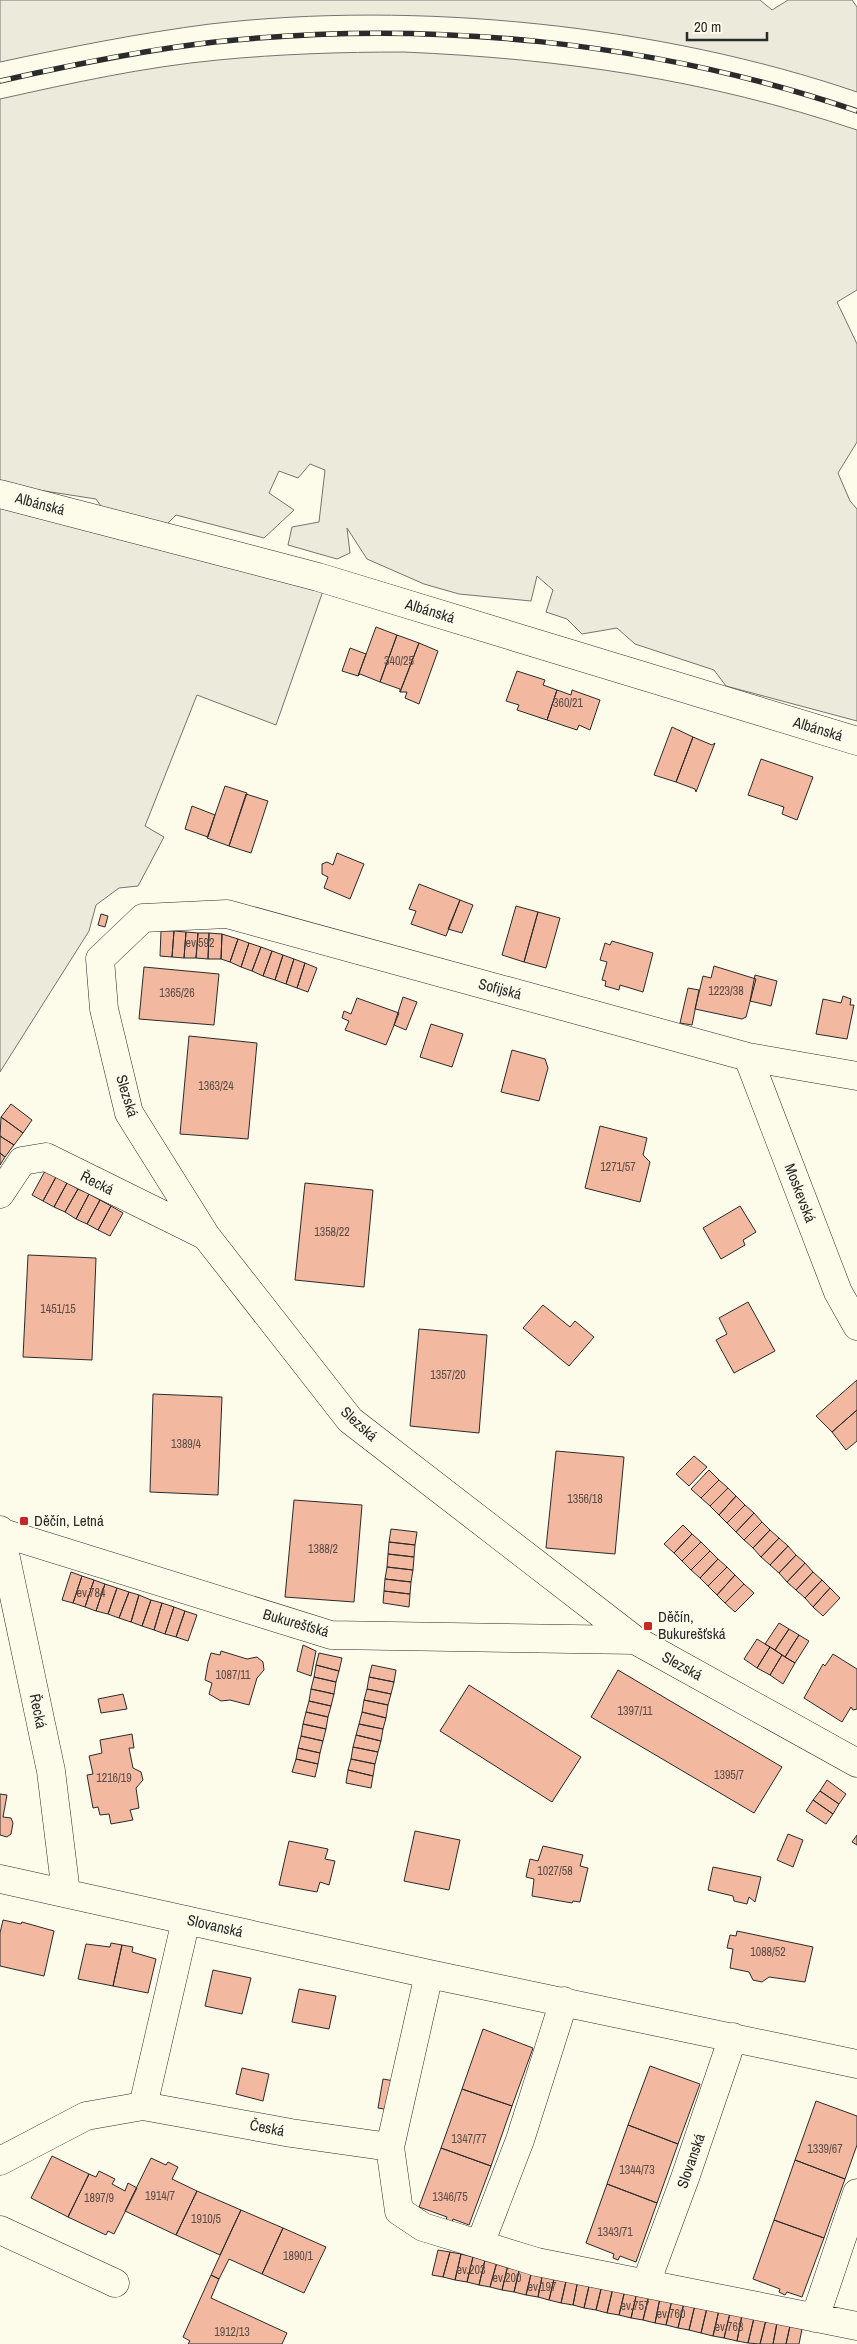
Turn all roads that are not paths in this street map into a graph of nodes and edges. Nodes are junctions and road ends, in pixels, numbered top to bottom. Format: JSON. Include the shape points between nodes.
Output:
{"nodes":[{"id":1,"x":0,"y":494,"type":"edge"},
{"id":2,"x":857,"y":741,"type":"edge"},
{"id":3,"x":143,"y":918,"type":"joint"},
{"id":4,"x":748,"y":1057,"type":"junction"},
{"id":5,"x":857,"y":1076,"type":"edge"},
{"id":6,"x":0,"y":1194,"type":"edge"},
{"id":7,"x":206,"y":1236,"type":"junction"},
{"id":8,"x":857,"y":1326,"type":"edge"},
{"id":9,"x":0,"y":1531,"type":"edge"},
{"id":10,"x":635,"y":1640,"type":"junction"},
{"id":11,"x":857,"y":1763,"type":"edge"},
{"id":12,"x":0,"y":1879,"type":"edge"},
{"id":13,"x":66,"y":1893,"type":"junction"},
{"id":14,"x":186,"y":1920,"type":"junction"},
{"id":15,"x":429,"y":1974,"type":"junction"},
{"id":16,"x":564,"y":2001,"type":"junction"},
{"id":17,"x":733,"y":2038,"type":"junction"},
{"id":18,"x":857,"y":2064,"type":"edge"},
{"id":19,"x":143,"y":2106,"type":"junction"},
{"id":20,"x":390,"y":2147,"type":"junction"},
{"id":21,"x":0,"y":2161,"type":"edge"},
{"id":22,"x":857,"y":2193,"type":"edge"},
{"id":23,"x":0,"y":2230,"type":"edge"},
{"id":24,"x":480,"y":2244,"type":"junction"},
{"id":25,"x":115,"y":2283,"type":"dead end"},
{"id":26,"x":646,"y":2283,"type":"junction"},
{"id":27,"x":815,"y":2318,"type":"junction"},
{"id":28,"x":857,"y":2326,"type":"edge"}],
"edges":[{"from":1,"to":2,"type":"street","name":"Albánská","via":[[318,577]]},
{"from":3,"to":4,"type":"street","name":"Sofijská","via":[[226,914]]},
{"from":3,"to":7,"type":"street","name":"Slezská","via":[[100,959],[104,1009],[129,1113]]},
{"from":4,"to":5,"type":"street","name":"Sofijská"},
{"from":4,"to":8,"type":"street","name":"Moskevská","via":[[838,1292]]},
{"from":6,"to":7,"type":"street","name":"Řecká","via":[[22,1161],[46,1157]]},
{"from":7,"to":10,"type":"street","name":"Slezská","via":[[350,1420]]},
{"from":9,"to":10,"type":"street","name":"Bukurešťská","via":[[331,1635]]},
{"from":9,"to":13,"type":"street","name":"Řecká","via":[[50,1771]]},
{"from":10,"to":11,"type":"street","name":"Slezská"},
{"from":12,"to":13,"type":"street","name":"Slovanská"},
{"from":13,"to":14,"type":"street","name":"Slovanská"},
{"from":14,"to":15,"type":"street","name":"Slovanská"},
{"from":14,"to":19,"type":"street"},
{"from":15,"to":16,"type":"street","name":"Slovanská"},
{"from":15,"to":20,"type":"street"},
{"from":16,"to":17,"type":"street","name":"Slovanská"},
{"from":16,"to":24,"type":"street","via":[[520,2140]]},
{"from":17,"to":18,"type":"street","name":"Slovanská"},
{"from":17,"to":26,"type":"street","name":"Slovanská"},
{"from":19,"to":20,"type":"street","name":"Česká"},
{"from":19,"to":21,"type":"street","name":"Česká","via":[[86,2116]]},
{"from":20,"to":24,"type":"street","via":[[399,2211],[423,2227]]},
{"from":22,"to":27,"type":"street"},
{"from":23,"to":25,"type":"street"},
{"from":24,"to":26,"type":"street","via":[[537,2262]]},
{"from":26,"to":27,"type":"street"},
{"from":27,"to":28,"type":"street"}]}
